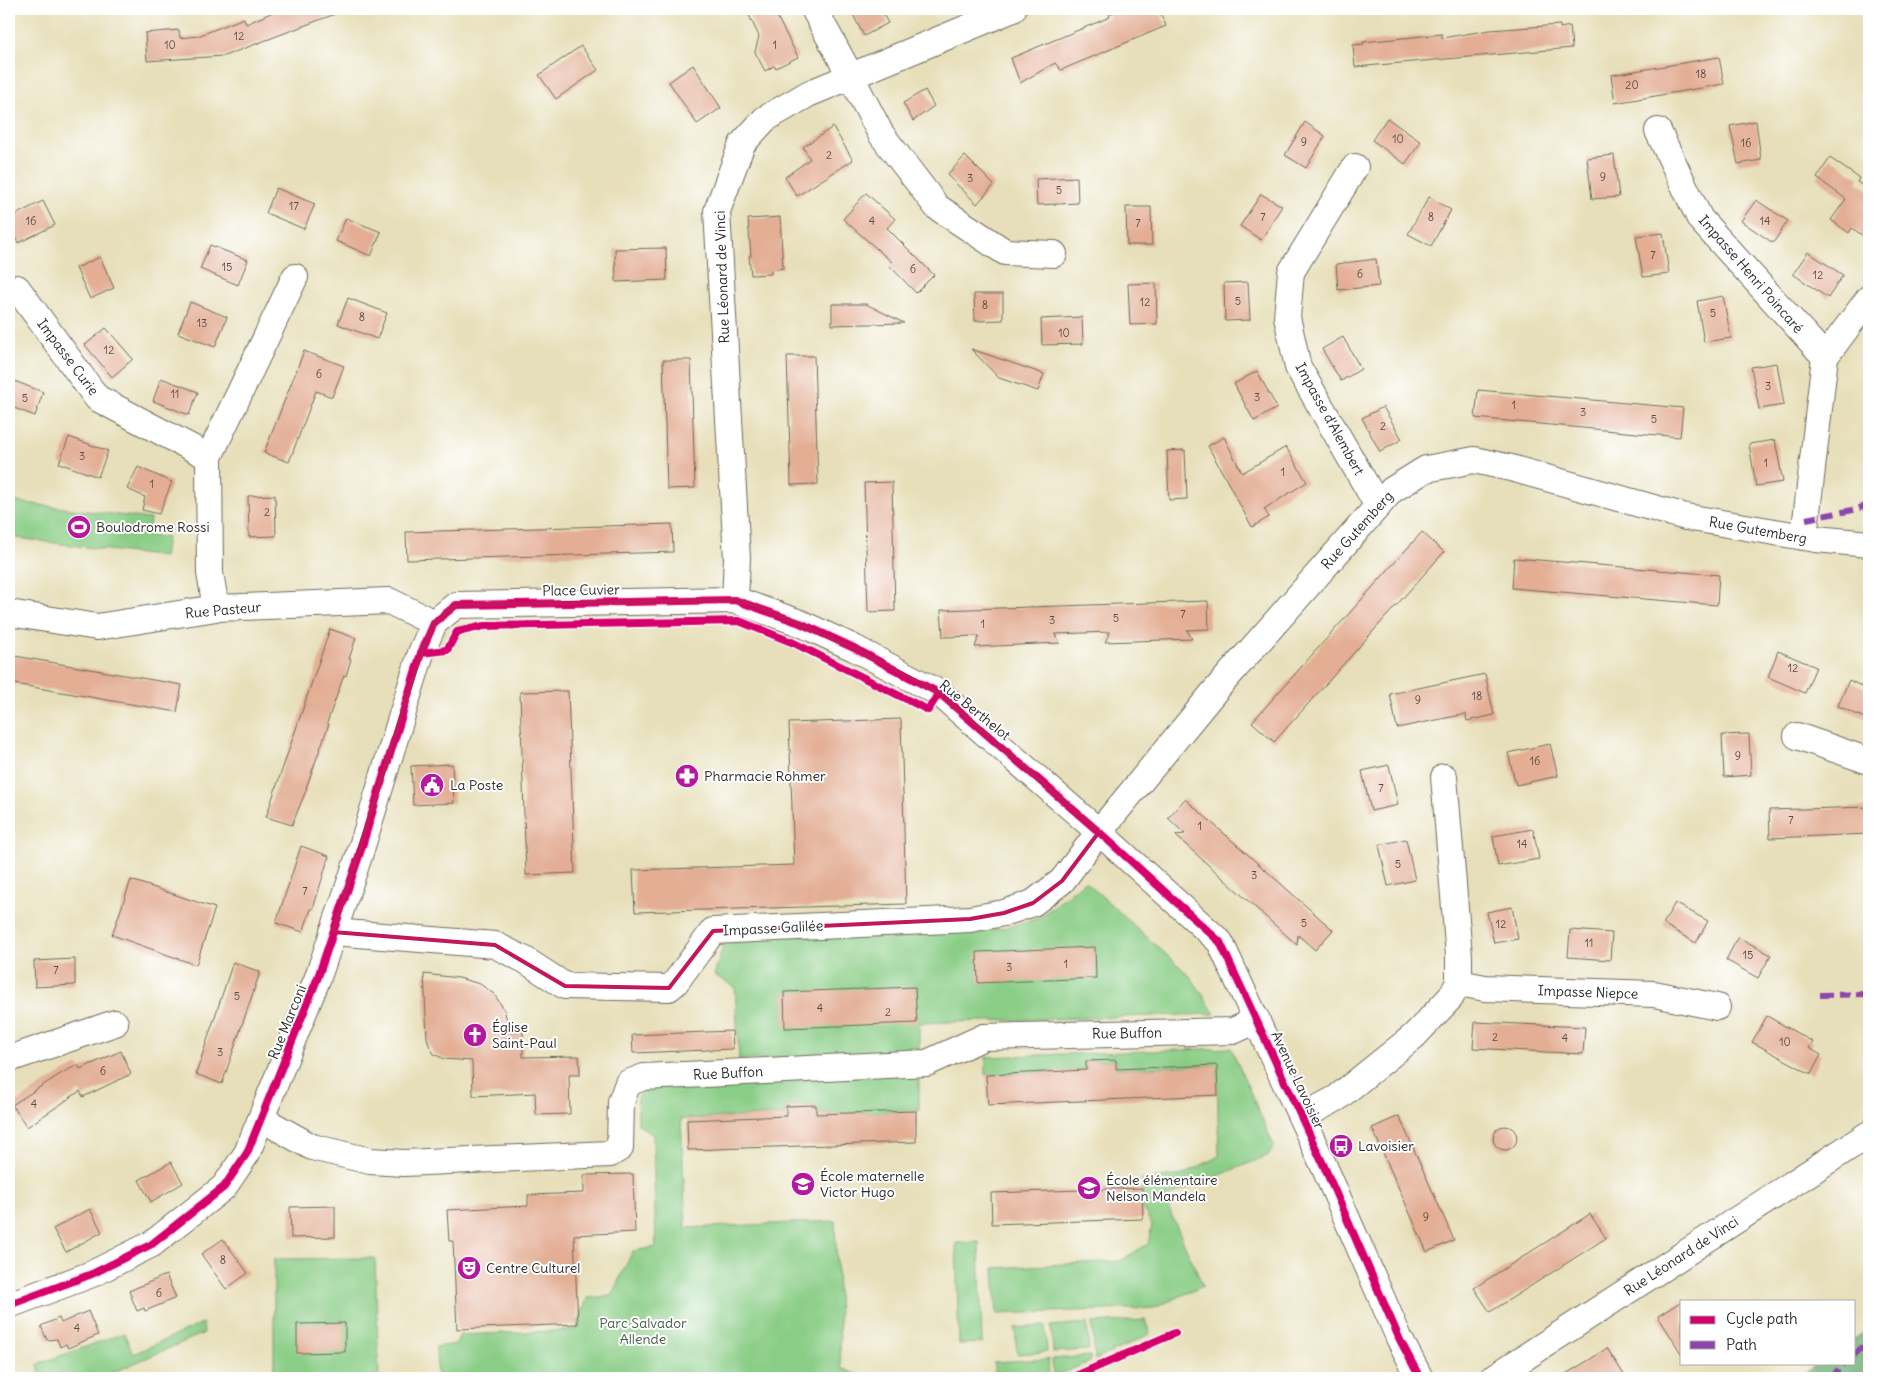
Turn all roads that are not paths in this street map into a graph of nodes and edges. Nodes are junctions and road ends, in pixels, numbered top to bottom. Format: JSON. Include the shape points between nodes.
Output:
{"nodes":[{"id":1,"x":814,"y":9,"type":"edge"},
{"id":2,"x":1013,"y":9,"type":"edge"},
{"id":3,"x":852,"y":77,"type":"junction"},
{"id":4,"x":1658,"y":131,"type":"dead end"},
{"id":5,"x":1355,"y":167,"type":"dead end"},
{"id":6,"x":1054,"y":254,"type":"dead end"},
{"id":7,"x":295,"y":277,"type":"dead end"},
{"id":8,"x":17,"y":288,"type":"dead end"},
{"id":9,"x":1869,"y":298,"type":"edge"},
{"id":10,"x":1825,"y":357,"type":"junction"},
{"id":11,"x":209,"y":457,"type":"junction"},
{"id":12,"x":1378,"y":506,"type":"junction"},
{"id":13,"x":1804,"y":537,"type":"junction"},
{"id":14,"x":1869,"y":544,"type":"edge"},
{"id":15,"x":734,"y":600,"type":"junction"},
{"id":16,"x":216,"y":608,"type":"junction"},
{"id":17,"x":9,"y":613,"type":"edge"},
{"id":18,"x":434,"y":623,"type":"junction"},
{"id":19,"x":1797,"y":736,"type":"dead end"},
{"id":20,"x":1869,"y":761,"type":"edge"},
{"id":21,"x":1444,"y":777,"type":"dead end"},
{"id":22,"x":1099,"y":832,"type":"junction"},
{"id":23,"x":333,"y":932,"type":"junction"},
{"id":24,"x":1459,"y":983,"type":"junction"},
{"id":25,"x":1716,"y":1006,"type":"dead end"},
{"id":26,"x":1257,"y":1020,"type":"junction"},
{"id":27,"x":116,"y":1023,"type":"dead end"},
{"id":28,"x":9,"y":1059,"type":"edge"},
{"id":29,"x":1302,"y":1117,"type":"junction"},
{"id":30,"x":262,"y":1119,"type":"junction"},
{"id":31,"x":1869,"y":1134,"type":"edge"},
{"id":32,"x":9,"y":1306,"type":"edge"},
{"id":33,"x":1420,"y":1378,"type":"edge"},
{"id":34,"x":1493,"y":1378,"type":"edge"}],
"edges":[{"from":1,"to":3,"type":"street"},
{"from":2,"to":3,"type":"street","name":"Rue Léonard de Vinci"},
{"from":3,"to":6,"type":"street","via":[[881,134],[937,207],[1005,252]]},
{"from":3,"to":15,"type":"street","name":"Rue Léonard de Vinci","via":[[808,94],[765,118],[742,144],[717,211],[737,558]]},
{"from":4,"to":10,"type":"street","name":"Impasse Henri Poincaré","via":[[1700,219]]},
{"from":5,"to":12,"type":"street","name":"Impasse d'Alembert","via":[[1291,272],[1287,318],[1298,367]]},
{"from":7,"to":11,"type":"street"},
{"from":8,"to":11,"type":"street","name":"Impasse Curie","via":[[97,398]]},
{"from":9,"to":10,"type":"street"},
{"from":10,"to":13,"type":"street"},
{"from":11,"to":16,"type":"street","via":[[210,573]]},
{"from":12,"to":13,"type":"street","name":"Rue Gutemberg","via":[[1392,490],[1426,469],[1474,460],[1686,517]]},
{"from":12,"to":22,"type":"street","name":"Rue Gutemberg","via":[[1214,692]]},
{"from":13,"to":14,"type":"street","name":"Rue Gutemberg"},
{"from":15,"to":18,"type":"street","name":"Place Cuvier","via":[[456,605]]},
{"from":15,"to":22,"type":"street","name":"Rue Berthelot","via":[[800,623],[939,693]]},
{"from":16,"to":17,"type":"street","name":"Rue Pasteur","via":[[97,627]]},
{"from":16,"to":18,"type":"street","name":"Rue Pasteur","via":[[389,601]]},
{"from":18,"to":23,"type":"street","name":"Rue Marconi","via":[[421,653]]},
{"from":19,"to":20,"type":"street"},
{"from":21,"to":24,"type":"street"},
{"from":22,"to":23,"type":"street","name":"Impasse Galilée","via":[[1062,881],[1033,903],[1004,913],[970,918],[713,930],[669,988],[565,986],[495,945]]},
{"from":22,"to":26,"type":"street","name":"Avenue Lavoisier","via":[[1220,942]]},
{"from":23,"to":30,"type":"street","name":"Rue Marconi"},
{"from":24,"to":25,"type":"street","name":"Impasse Niepce","via":[[1485,988],[1654,994]]},
{"from":24,"to":29,"type":"street","via":[[1450,998],[1414,1036],[1337,1098]]},
{"from":26,"to":29,"type":"street","name":"Avenue Lavoisier"},
{"from":26,"to":30,"type":"street","name":"Rue Buffon","via":[[1233,1030],[984,1037],[927,1063],[644,1077],[628,1084],[620,1102],[620,1148],[610,1154],[404,1163],[370,1161],[312,1147]]},
{"from":27,"to":28,"type":"street"},
{"from":29,"to":33,"type":"street","name":"Avenue Lavoisier","via":[[1400,1340]]},
{"from":30,"to":32,"type":"street","name":"Rue Marconi","via":[[247,1153],[224,1187],[152,1244],[92,1274]]},
{"from":31,"to":34,"type":"street","name":"Rue Léonard de Vinci"}]}
